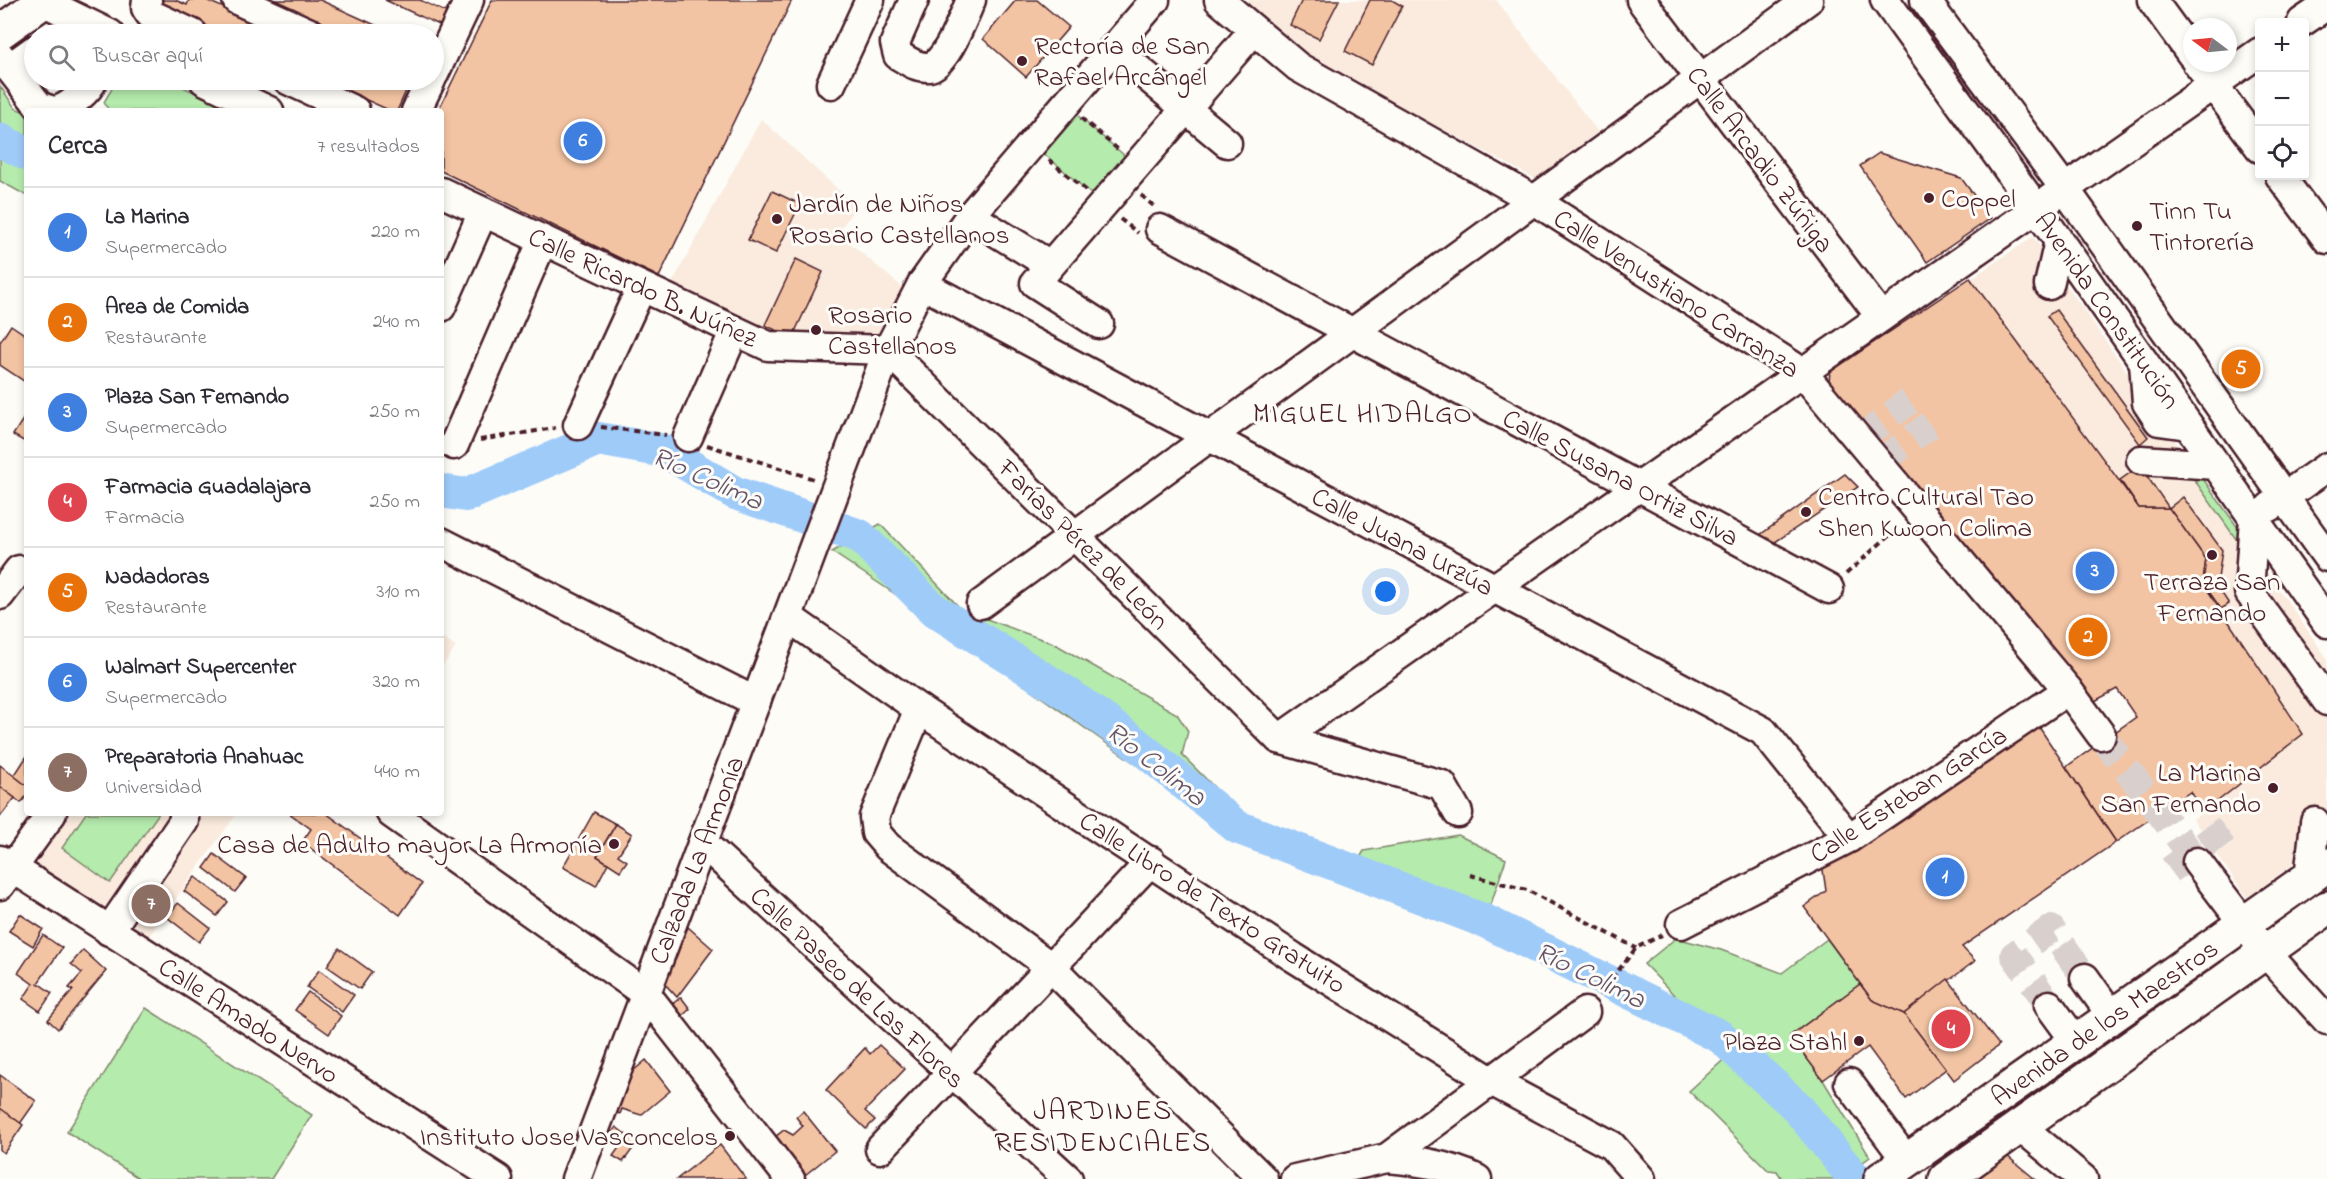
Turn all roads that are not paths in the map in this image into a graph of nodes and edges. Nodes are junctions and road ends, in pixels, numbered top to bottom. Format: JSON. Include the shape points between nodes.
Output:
{"nodes":[{"id":1,"x":147,"y":0,"type":"edge"},
{"id":2,"x":237,"y":0,"type":"edge"},
{"id":3,"x":469,"y":0,"type":"edge"},
{"id":4,"x":870,"y":0,"type":"edge"},
{"id":5,"x":914,"y":0,"type":"edge"},
{"id":6,"x":971,"y":0,"type":"edge"},
{"id":7,"x":1155,"y":0,"type":"edge"},
{"id":8,"x":1219,"y":0,"type":"edge"},
{"id":9,"x":1641,"y":0,"type":"edge"},
{"id":10,"x":1808,"y":0,"type":"edge"},
{"id":11,"x":1885,"y":0,"type":"edge"},
{"id":12,"x":1925,"y":0,"type":"edge"},
{"id":13,"x":2152,"y":0,"type":"edge"},
{"id":14,"x":44,"y":2,"type":"edge"},
{"id":15,"x":2327,"y":5,"type":"edge"},
{"id":16,"x":2308,"y":18,"type":"edge"},
{"id":17,"x":54,"y":24,"type":"edge"},
{"id":18,"x":89,"y":24,"type":"edge"},
{"id":19,"x":172,"y":24,"type":"edge"},
{"id":20,"x":290,"y":24,"type":"edge"},
{"id":21,"x":1254,"y":30,"type":"junction"},
{"id":22,"x":0,"y":32,"type":"edge"},
{"id":23,"x":2183,"y":43,"type":"edge"},
{"id":24,"x":444,"y":47,"type":"edge"},
{"id":25,"x":1114,"y":49,"type":"junction"},
{"id":26,"x":24,"y":54,"type":"edge"},
{"id":27,"x":2255,"y":54,"type":"edge"},
{"id":28,"x":5,"y":62,"type":"edge"},
{"id":29,"x":2205,"y":74,"type":"edge"},
{"id":30,"x":1700,"y":79,"type":"junction"},
{"id":31,"x":831,"y":84,"type":"dead end"},
{"id":32,"x":24,"y":87,"type":"edge"},
{"id":33,"x":27,"y":90,"type":"edge"},
{"id":34,"x":86,"y":90,"type":"edge"},
{"id":35,"x":225,"y":90,"type":"edge"},
{"id":36,"x":310,"y":90,"type":"edge"},
{"id":37,"x":44,"y":108,"type":"edge"},
{"id":38,"x":61,"y":108,"type":"edge"},
{"id":39,"x":263,"y":108,"type":"edge"},
{"id":40,"x":349,"y":108,"type":"edge"},
{"id":41,"x":1185,"y":108,"type":"junction"},
{"id":42,"x":1227,"y":143,"type":"dead end"},
{"id":43,"x":2255,"y":143,"type":"edge"},
{"id":44,"x":2283,"y":180,"type":"edge"},
{"id":45,"x":2065,"y":189,"type":"junction"},
{"id":46,"x":444,"y":193,"type":"edge"},
{"id":47,"x":1534,"y":200,"type":"junction"},
{"id":48,"x":2036,"y":208,"type":"junction"},
{"id":49,"x":483,"y":212,"type":"junction"},
{"id":50,"x":970,"y":216,"type":"junction"},
{"id":51,"x":1160,"y":229,"type":"dead end"},
{"id":52,"x":2327,"y":239,"type":"edge"},
{"id":53,"x":543,"y":240,"type":"junction"},
{"id":54,"x":2059,"y":241,"type":"junction"},
{"id":55,"x":1050,"y":265,"type":"junction"},
{"id":56,"x":922,"y":284,"type":"junction"},
{"id":57,"x":2049,"y":285,"type":"dead end"},
{"id":58,"x":641,"y":288,"type":"junction"},
{"id":59,"x":444,"y":300,"type":"edge"},
{"id":60,"x":1881,"y":317,"type":"junction"},
{"id":61,"x":1099,"y":324,"type":"dead end"},
{"id":62,"x":735,"y":332,"type":"junction"},
{"id":63,"x":1352,"y":332,"type":"junction"},
{"id":64,"x":888,"y":350,"type":"junction"},
{"id":65,"x":1802,"y":372,"type":"junction"},
{"id":66,"x":579,"y":425,"type":"road end"},
{"id":67,"x":1207,"y":436,"type":"junction"},
{"id":68,"x":688,"y":437,"type":"road end"},
{"id":69,"x":454,"y":444,"type":"road end"},
{"id":70,"x":2141,"y":460,"type":"dead end"},
{"id":71,"x":2216,"y":465,"type":"junction"},
{"id":72,"x":2327,"y":467,"type":"edge"},
{"id":73,"x":1638,"y":487,"type":"junction"},
{"id":74,"x":2284,"y":497,"type":"junction"},
{"id":75,"x":2254,"y":518,"type":"junction"},
{"id":76,"x":1074,"y":535,"type":"junction"},
{"id":77,"x":444,"y":544,"type":"edge"},
{"id":78,"x":2327,"y":557,"type":"edge"},
{"id":79,"x":19,"y":570,"type":"dead end"},
{"id":80,"x":2296,"y":579,"type":"junction"},
{"id":81,"x":1493,"y":589,"type":"junction"},
{"id":82,"x":1829,"y":589,"type":"road end"},
{"id":83,"x":2249,"y":592,"type":"junction"},
{"id":84,"x":0,"y":595,"type":"edge"},
{"id":85,"x":981,"y":603,"type":"dead end"},
{"id":86,"x":788,"y":617,"type":"junction"},
{"id":87,"x":2327,"y":623,"type":"edge"},
{"id":88,"x":2067,"y":690,"type":"junction"},
{"id":89,"x":2327,"y":701,"type":"edge"},
{"id":90,"x":756,"y":702,"type":"junction"},
{"id":91,"x":919,"y":709,"type":"junction"},
{"id":92,"x":2101,"y":735,"type":"tunnel mouth"},
{"id":93,"x":1279,"y":738,"type":"junction"},
{"id":94,"x":1458,"y":813,"type":"dead end"},
{"id":95,"x":50,"y":816,"type":"edge"},
{"id":96,"x":184,"y":816,"type":"edge"},
{"id":97,"x":395,"y":816,"type":"edge"},
{"id":98,"x":2315,"y":822,"type":"dead end"},
{"id":99,"x":1849,"y":838,"type":"junction"},
{"id":100,"x":702,"y":843,"type":"junction"},
{"id":101,"x":1151,"y":861,"type":"junction"},
{"id":102,"x":2197,"y":862,"type":"tunnel mouth"},
{"id":103,"x":4,"y":871,"type":"edge"},
{"id":104,"x":2318,"y":871,"type":"edge"},
{"id":105,"x":2327,"y":908,"type":"edge"},
{"id":106,"x":1681,"y":924,"type":"dead end"},
{"id":107,"x":2244,"y":924,"type":"junction"},
{"id":108,"x":109,"y":931,"type":"junction"},
{"id":109,"x":2266,"y":953,"type":"junction"},
{"id":110,"x":1051,"y":967,"type":"junction"},
{"id":111,"x":2085,"y":978,"type":"tunnel mouth"},
{"id":112,"x":646,"y":994,"type":"junction"},
{"id":113,"x":2049,"y":1005,"type":"tunnel mouth"},
{"id":114,"x":1585,"y":1012,"type":"road end"},
{"id":115,"x":2112,"y":1016,"type":"junction"},
{"id":116,"x":2327,"y":1020,"type":"edge"},
{"id":117,"x":2076,"y":1042,"type":"junction"},
{"id":118,"x":952,"y":1073,"type":"junction"},
{"id":119,"x":1492,"y":1082,"type":"junction"},
{"id":120,"x":1849,"y":1083,"type":"dead end"},
{"id":121,"x":2020,"y":1126,"type":"junction"},
{"id":122,"x":880,"y":1149,"type":"dead end"},
{"id":123,"x":1387,"y":1158,"type":"junction"},
{"id":124,"x":1891,"y":1172,"type":"edge"},
{"id":125,"x":498,"y":1179,"type":"edge"},
{"id":126,"x":576,"y":1179,"type":"edge"},
{"id":127,"x":790,"y":1179,"type":"edge"},
{"id":128,"x":1068,"y":1179,"type":"edge"},
{"id":129,"x":1263,"y":1179,"type":"edge"},
{"id":130,"x":1295,"y":1179,"type":"edge"},
{"id":131,"x":1477,"y":1179,"type":"edge"},
{"id":132,"x":1641,"y":1179,"type":"edge"},
{"id":133,"x":1946,"y":1179,"type":"edge"},
{"id":134,"x":2083,"y":1179,"type":"edge"}],
"edges":[{"from":1,"to":19,"type":"street","via":[[150,14]]},
{"from":2,"to":20,"type":"street"},
{"from":3,"to":24,"type":"street"},
{"from":4,"to":31,"type":"street"},
{"from":5,"to":6,"type":"street","via":[[895,43],[898,55],[928,67],[936,65],[947,51]]},
{"from":7,"to":25,"type":"street"},
{"from":8,"to":21,"type":"street","name":"Calle Venustiano Carranza"},
{"from":9,"to":30,"type":"street","name":"Calle Arcadio Zúñiga"},
{"from":10,"to":30,"type":"street"},
{"from":11,"to":48,"type":"street","name":"Avenida Constitución"},
{"from":12,"to":45,"type":"street","name":"Avenida Constitución"},
{"from":13,"to":23,"type":"street"},
{"from":14,"to":17,"type":"street"},
{"from":14,"to":18,"type":"street"},
{"from":14,"to":22,"type":"main road"},
{"from":15,"to":16,"type":"street"},
{"from":21,"to":41,"type":"street"},
{"from":21,"to":47,"type":"street","name":"Calle Venustiano Carranza","via":[[1298,67]]},
{"from":25,"to":41,"type":"street"},
{"from":25,"to":50,"type":"street"},
{"from":26,"to":28,"type":"street"},
{"from":27,"to":29,"type":"street"},
{"from":28,"to":32,"type":"street"},
{"from":29,"to":43,"type":"street"},
{"from":29,"to":45,"type":"street"},
{"from":30,"to":47,"type":"street"},
{"from":30,"to":60,"type":"street","name":"Calle Arcadio Zúñiga"},
{"from":33,"to":37,"type":"street"},
{"from":34,"to":38,"type":"street"},
{"from":35,"to":39,"type":"street"},
{"from":36,"to":40,"type":"street"},
{"from":41,"to":42,"type":"street"},
{"from":41,"to":55,"type":"street"},
{"from":44,"to":52,"type":"street"},
{"from":45,"to":48,"type":"street"},
{"from":45,"to":74,"type":"street","name":"Avenida Constitución"},
{"from":46,"to":49,"type":"street","name":"Calle Ricardo B. Núñez"},
{"from":47,"to":63,"type":"street"},
{"from":47,"to":65,"type":"street","name":"Calle Venustiano Carranza"},
{"from":48,"to":54,"type":"street","name":"Avenida Constitución"},
{"from":48,"to":60,"type":"street"},
{"from":49,"to":53,"type":"street","name":"Calle Ricardo B. Núñez"},
{"from":49,"to":59,"type":"street"},
{"from":50,"to":55,"type":"street"},
{"from":50,"to":56,"type":"street"},
{"from":51,"to":63,"type":"street","name":"Calle Susana Ortiz Silva"},
{"from":53,"to":58,"type":"street","name":"Calle Ricardo B. Núñez"},
{"from":53,"to":69,"type":"street"},
{"from":54,"to":57,"type":"street"},
{"from":54,"to":71,"type":"street","name":"Avenida Constitución"},
{"from":55,"to":61,"type":"street","via":[[1035,283]]},
{"from":56,"to":64,"type":"street"},
{"from":56,"to":67,"type":"street","name":"Calle Juana Urzúa"},
{"from":58,"to":62,"type":"street","name":"Calle Ricardo B. Núñez"},
{"from":58,"to":66,"type":"street"},
{"from":60,"to":65,"type":"street"},
{"from":62,"to":64,"type":"street","name":"Calle Ricardo B. Núñez","via":[[768,346]]},
{"from":62,"to":68,"type":"street"},
{"from":63,"to":67,"type":"street"},
{"from":63,"to":73,"type":"street","name":"Calle Susana Ortiz Silva"},
{"from":64,"to":76,"type":"street","name":"Farías Pérez de León"},
{"from":64,"to":86,"type":"street","name":"Calzada La Armonía"},
{"from":65,"to":73,"type":"street"},
{"from":65,"to":88,"type":"street","name":"Calle Venustiano Carranza"},
{"from":67,"to":76,"type":"street"},
{"from":67,"to":81,"type":"street","name":"Calle Juana Urzúa"},
{"from":70,"to":71,"type":"street"},
{"from":71,"to":75,"type":"street","name":"Avenida Constitución"},
{"from":72,"to":74,"type":"street"},
{"from":73,"to":81,"type":"street"},
{"from":73,"to":82,"type":"street","name":"Calle Susana Ortiz Silva"},
{"from":74,"to":75,"type":"street"},
{"from":74,"to":78,"type":"street","name":"Avenida Constitución"},
{"from":75,"to":80,"type":"street","name":"Avenida Constitución"},
{"from":75,"to":83,"type":"street"},
{"from":76,"to":85,"type":"street"},
{"from":76,"to":93,"type":"street","name":"Farías Pérez de León"},
{"from":77,"to":90,"type":"street"},
{"from":79,"to":84,"type":"street"},
{"from":80,"to":83,"type":"street","via":[[2272,569],[2258,578]]},
{"from":80,"to":87,"type":"street","name":"Avenida Constitución"},
{"from":81,"to":93,"type":"street"},
{"from":81,"to":99,"type":"street","name":"Calle Juana Urzúa","via":[[1763,731]]},
{"from":83,"to":89,"type":"street"},
{"from":86,"to":90,"type":"street","name":"Calzada La Armonía"},
{"from":86,"to":91,"type":"street","name":"Calle Libro de Texto Gratuito"},
{"from":88,"to":92,"type":"street","name":"Calle Venustiano Carranza"},
{"from":88,"to":99,"type":"street","name":"Calle Esteban García"},
{"from":90,"to":100,"type":"street","name":"Calzada La Armonía"},
{"from":91,"to":101,"type":"street","name":"Calle Libro de Texto Gratuito"},
{"from":91,"to":110,"type":"street","via":[[874,817],[876,833],[888,846]]},
{"from":93,"to":94,"type":"street","via":[[1442,785]]},
{"from":95,"to":103,"type":"street"},
{"from":96,"to":108,"type":"street"},
{"from":97,"to":112,"type":"street"},
{"from":98,"to":104,"type":"street"},
{"from":99,"to":106,"type":"street","name":"Calle Esteban García"},
{"from":100,"to":112,"type":"street","name":"Calzada La Armonía"},
{"from":100,"to":118,"type":"street","name":"Calle Paseo de Las Flores"},
{"from":101,"to":110,"type":"street"},
{"from":101,"to":119,"type":"street","name":"Calle Libro de Texto Gratuito","via":[[1293,957]]},
{"from":102,"to":107,"type":"street"},
{"from":103,"to":108,"type":"street","name":"Calle Amado Nervo"},
{"from":104,"to":107,"type":"main road","name":"Avenida de los Maestros"},
{"from":105,"to":109,"type":"main road","name":"Avenida de los Maestros"},
{"from":107,"to":109,"type":"street"},
{"from":107,"to":115,"type":"main road","name":"Avenida de los Maestros"},
{"from":108,"to":125,"type":"street","name":"Calle Amado Nervo"},
{"from":109,"to":116,"type":"street"},
{"from":109,"to":121,"type":"main road","name":"Avenida de los Maestros"},
{"from":110,"to":118,"type":"street"},
{"from":110,"to":129,"type":"street"},
{"from":111,"to":115,"type":"street"},
{"from":112,"to":126,"type":"street","name":"Calzada La Armonía"},
{"from":112,"to":127,"type":"street"},
{"from":113,"to":117,"type":"street"},
{"from":114,"to":119,"type":"street"},
{"from":115,"to":117,"type":"main road","name":"Avenida de los Maestros"},
{"from":117,"to":124,"type":"main road","name":"Avenida de los Maestros"},
{"from":118,"to":122,"type":"street"},
{"from":118,"to":128,"type":"street","name":"Calle Paseo de Las Flores"},
{"from":119,"to":123,"type":"street"},
{"from":119,"to":132,"type":"street","name":"Calle Libro de Texto Gratuito","via":[[1611,1145]]},
{"from":120,"to":124,"type":"street"},
{"from":121,"to":133,"type":"main road","name":"Avenida de los Maestros"},
{"from":121,"to":134,"type":"street"},
{"from":123,"to":130,"type":"street"},
{"from":123,"to":131,"type":"street","via":[[1423,1162]]}]}
